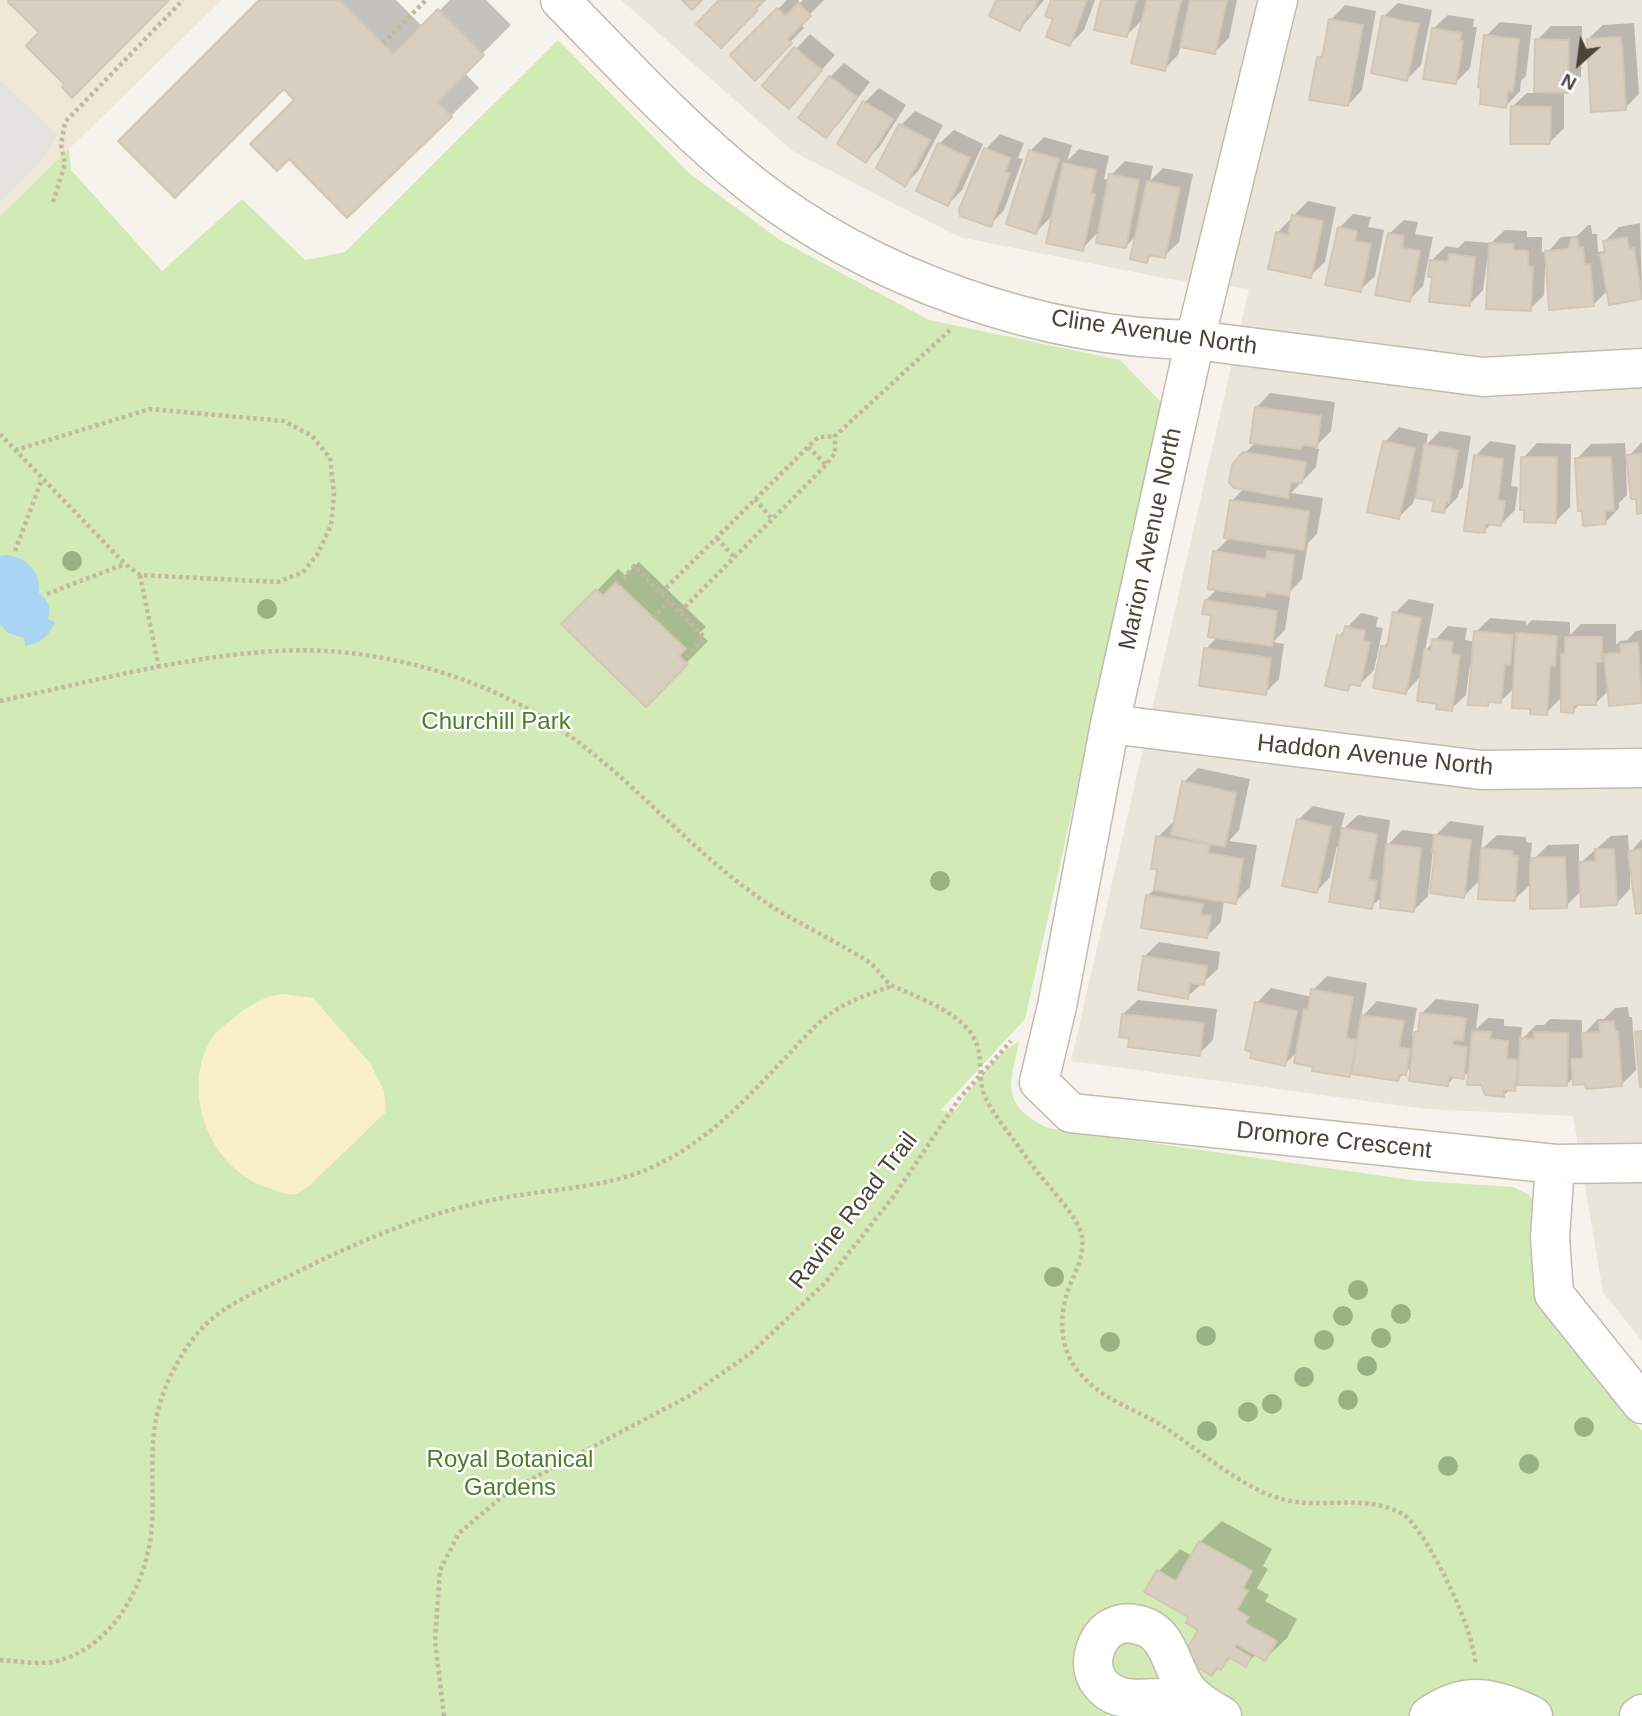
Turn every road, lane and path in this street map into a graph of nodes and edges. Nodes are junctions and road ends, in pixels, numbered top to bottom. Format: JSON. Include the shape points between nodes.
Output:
{"nodes":[{"id":1,"x":183,"y":0,"type":"edge"},
{"id":2,"x":426,"y":0,"type":"edge"},
{"id":3,"x":560,"y":0,"type":"edge"},
{"id":4,"x":1278,"y":0,"type":"edge"},
{"id":5,"x":383,"y":43,"type":"dead end"},
{"id":6,"x":53,"y":202,"type":"dead end"},
{"id":7,"x":957,"y":324,"type":"dead end"},
{"id":8,"x":1195,"y":340,"type":"junction"},
{"id":9,"x":1642,"y":368,"type":"edge"},
{"id":10,"x":0,"y":434,"type":"edge"},
{"id":11,"x":835,"y":436,"type":"junction"},
{"id":12,"x":808,"y":447,"type":"junction"},
{"id":13,"x":16,"y":450,"type":"junction"},
{"id":14,"x":826,"y":465,"type":"junction"},
{"id":15,"x":42,"y":479,"type":"junction"},
{"id":16,"x":755,"y":499,"type":"junction"},
{"id":17,"x":772,"y":519,"type":"junction"},
{"id":18,"x":716,"y":538,"type":"junction"},
{"id":19,"x":15,"y":551,"type":"dead end"},
{"id":20,"x":734,"y":557,"type":"junction"},
{"id":21,"x":125,"y":564,"type":"junction"},
{"id":22,"x":140,"y":575,"type":"junction"},
{"id":23,"x":618,"y":584,"type":"dead end"},
{"id":24,"x":660,"y":593,"type":"junction"},
{"id":25,"x":47,"y":594,"type":"dead end"},
{"id":26,"x":670,"y":601,"type":"junction"},
{"id":27,"x":680,"y":612,"type":"junction"},
{"id":28,"x":653,"y":618,"type":"dead end"},
{"id":29,"x":684,"y":660,"type":"dead end"},
{"id":30,"x":159,"y":668,"type":"junction"},
{"id":31,"x":0,"y":701,"type":"edge"},
{"id":32,"x":1110,"y":724,"type":"junction"},
{"id":33,"x":1642,"y":768,"type":"edge"},
{"id":34,"x":892,"y":986,"type":"junction"},
{"id":35,"x":1057,"y":1006,"type":"junction"},
{"id":36,"x":980,"y":1073,"type":"junction"},
{"id":37,"x":1039,"y":1082,"type":"joint"},
{"id":38,"x":1642,"y":1163,"type":"edge"},
{"id":39,"x":1555,"y":1164,"type":"junction"},
{"id":40,"x":1642,"y":1404,"type":"edge"},
{"id":41,"x":0,"y":1660,"type":"edge"},
{"id":42,"x":1484,"y":1699,"type":"junction"},
{"id":43,"x":444,"y":1716,"type":"edge"},
{"id":44,"x":1429,"y":1716,"type":"edge"},
{"id":45,"x":1533,"y":1716,"type":"edge"}],
"edges":[{"from":1,"to":6,"type":"path","via":[[65,122],[61,145],[65,164]]},
{"from":2,"to":5,"type":"path"},
{"from":3,"to":8,"type":"street","name":"Cline Avenue North","via":[[710,149],[792,214],[829,236],[936,289],[989,307],[1157,339]]},
{"from":4,"to":8,"type":"street","name":"Marion Avenue North"},
{"from":7,"to":11,"type":"path"},
{"from":8,"to":9,"type":"street","name":"Cline Avenue North","via":[[1483,377]]},
{"from":8,"to":32,"type":"street","name":"Marion Avenue North"},
{"from":10,"to":13,"type":"path"},
{"from":11,"to":12,"type":"path","via":[[819,437]]},
{"from":11,"to":14,"type":"path","via":[[835,453]]},
{"from":12,"to":14,"type":"path"},
{"from":12,"to":16,"type":"path"},
{"from":13,"to":15,"type":"path"},
{"from":13,"to":22,"type":"path","via":[[150,409],[284,421],[312,436],[330,458],[331,525],[303,572],[278,582]]},
{"from":14,"to":17,"type":"path"},
{"from":15,"to":19,"type":"path"},
{"from":15,"to":21,"type":"path"},
{"from":16,"to":17,"type":"path"},
{"from":16,"to":18,"type":"path"},
{"from":17,"to":20,"type":"path"},
{"from":18,"to":20,"type":"path"},
{"from":18,"to":24,"type":"path"},
{"from":20,"to":27,"type":"path"},
{"from":21,"to":22,"type":"path"},
{"from":21,"to":25,"type":"path"},
{"from":22,"to":30,"type":"path"},
{"from":23,"to":24,"type":"path","via":[[634,566]]},
{"from":24,"to":26,"type":"path"},
{"from":26,"to":27,"type":"path"},
{"from":26,"to":28,"type":"path"},
{"from":27,"to":29,"type":"path","via":[[704,638]]},
{"from":30,"to":31,"type":"path"},
{"from":30,"to":34,"type":"path","via":[[281,650],[339,652],[400,662],[498,694],[547,719],[590,751],[725,872],[766,903],[870,963]]},
{"from":32,"to":33,"type":"street","name":"Haddon Avenue North","via":[[1481,770]]},
{"from":32,"to":35,"type":"street","name":"Marion Avenue North"},
{"from":34,"to":36,"type":"path","via":[[938,1007],[973,1034]]},
{"from":34,"to":41,"type":"path","via":[[829,1014],[716,1127],[659,1164],[629,1177],[443,1211],[375,1234],[223,1311],[186,1350],[164,1394],[155,1423],[150,1543],[139,1579],[113,1626],[96,1643],[60,1660]]},
{"from":35,"to":36,"type":"path","name":"Ravine Road Trail","via":[[1017,1034]]},
{"from":35,"to":37,"type":"street","name":"Marion Avenue North"},
{"from":36,"to":42,"type":"path","via":[[985,1096],[1083,1233],[1080,1264],[1061,1314],[1062,1337],[1072,1364],[1110,1399],[1157,1422],[1246,1483],[1289,1501],[1374,1504],[1404,1514],[1427,1542],[1468,1630]]},
{"from":36,"to":43,"type":"path","name":"Ravine Road Trail","via":[[894,1196],[825,1283],[751,1353],[689,1396],[509,1491],[459,1533],[440,1570],[435,1641]]},
{"from":37,"to":39,"type":"street","name":"Dromore Crescent","via":[[1071,1114]]},
{"from":38,"to":39,"type":"street","name":"Dromore Crescent"},
{"from":39,"to":40,"type":"street","via":[[1550,1238],[1554,1294]]},
{"from":42,"to":44,"type":"street","via":[[1452,1702]]},
{"from":42,"to":45,"type":"street"}]}
